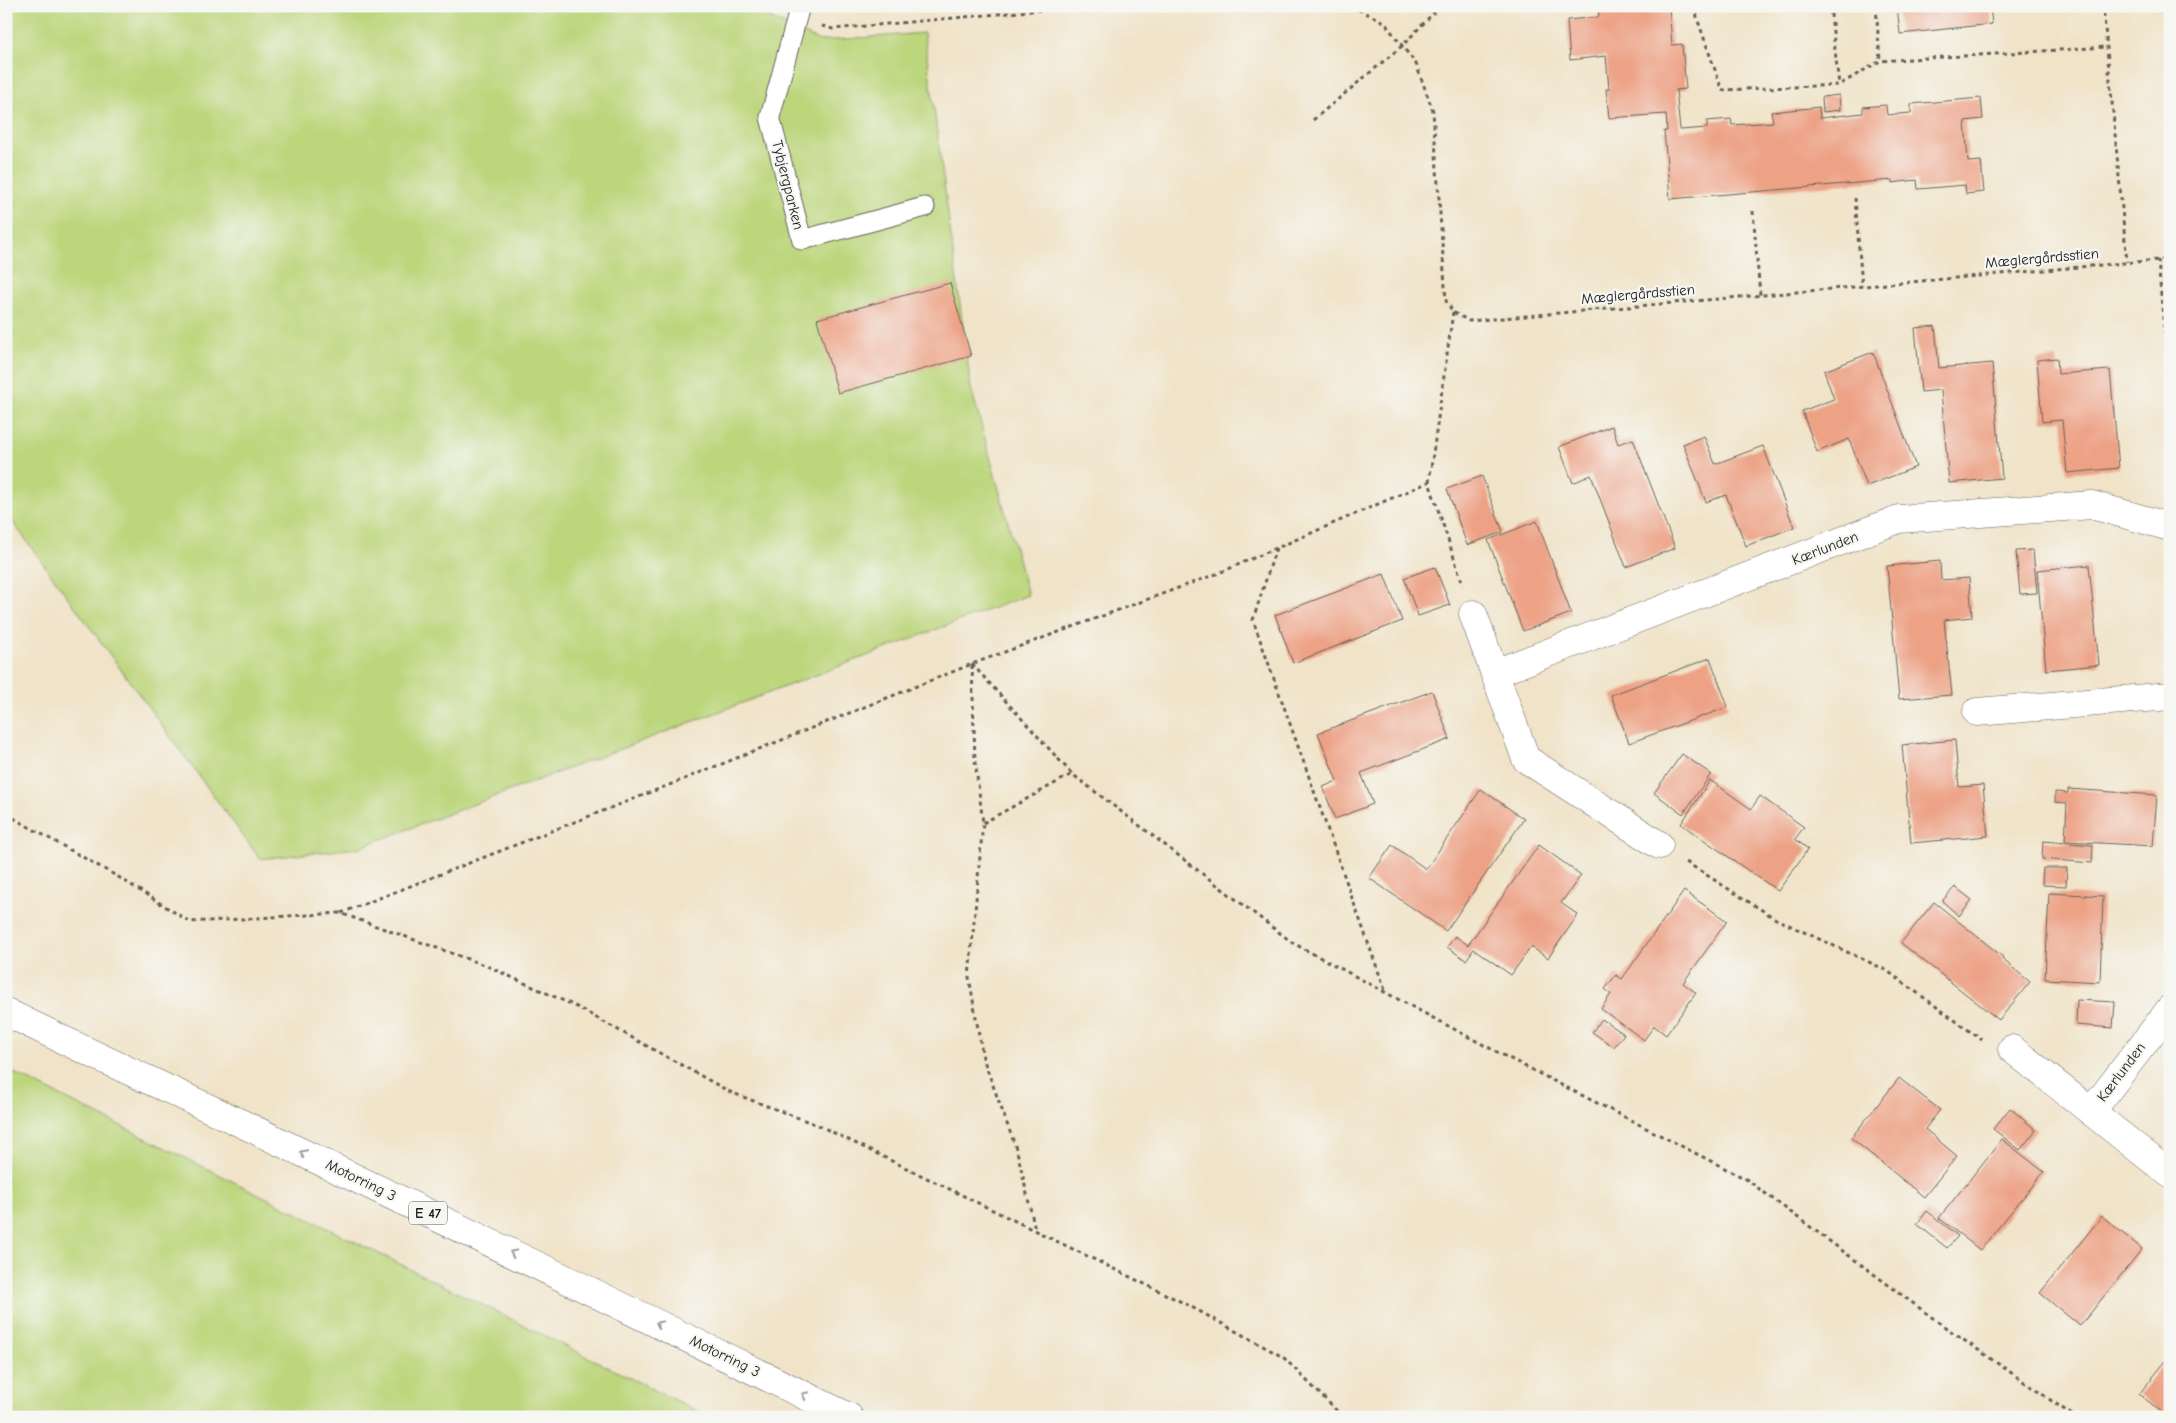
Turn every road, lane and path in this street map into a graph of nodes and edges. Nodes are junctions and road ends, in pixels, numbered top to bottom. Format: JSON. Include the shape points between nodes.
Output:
{"nodes":[{"id":1,"x":745,"y":6,"type":"edge"},
{"id":2,"x":749,"y":6,"type":"edge"},
{"id":3,"x":1080,"y":6,"type":"edge"},
{"id":4,"x":1085,"y":6,"type":"edge"},
{"id":5,"x":1351,"y":6,"type":"edge"},
{"id":6,"x":1440,"y":6,"type":"edge"},
{"id":7,"x":1696,"y":6,"type":"edge"},
{"id":8,"x":1830,"y":6,"type":"edge"},
{"id":9,"x":1876,"y":6,"type":"edge"},
{"id":10,"x":2103,"y":6,"type":"edge"},
{"id":11,"x":799,"y":14,"type":"edge"},
{"id":12,"x":1402,"y":46,"type":"junction"},
{"id":13,"x":2107,"y":47,"type":"junction"},
{"id":14,"x":1880,"y":61,"type":"junction"},
{"id":15,"x":1839,"y":85,"type":"junction"},
{"id":16,"x":1313,"y":120,"type":"dead end"},
{"id":17,"x":1855,"y":198,"type":"dead end"},
{"id":18,"x":925,"y":207,"type":"dead end"},
{"id":19,"x":1753,"y":211,"type":"dead end"},
{"id":20,"x":2170,"y":259,"type":"edge"},
{"id":21,"x":2158,"y":260,"type":"junction"},
{"id":22,"x":2127,"y":262,"type":"junction"},
{"id":23,"x":1862,"y":286,"type":"junction"},
{"id":24,"x":1760,"y":295,"type":"junction"},
{"id":25,"x":1453,"y":312,"type":"junction"},
{"id":26,"x":2170,"y":398,"type":"edge"},
{"id":27,"x":1429,"y":482,"type":"junction"},
{"id":28,"x":2170,"y":527,"type":"edge"},
{"id":29,"x":1276,"y":548,"type":"junction"},
{"id":30,"x":1473,"y":614,"type":"joint"},
{"id":31,"x":972,"y":664,"type":"junction"},
{"id":32,"x":1495,"y":673,"type":"junction"},
{"id":33,"x":2170,"y":696,"type":"edge"},
{"id":34,"x":1977,"y":712,"type":"dead end"},
{"id":35,"x":1072,"y":774,"type":"junction"},
{"id":36,"x":6,"y":814,"type":"edge"},
{"id":37,"x":983,"y":823,"type":"junction"},
{"id":38,"x":1659,"y":845,"type":"joint"},
{"id":39,"x":340,"y":913,"type":"junction"},
{"id":40,"x":1386,"y":993,"type":"junction"},
{"id":41,"x":2170,"y":1009,"type":"edge"},
{"id":42,"x":6,"y":1012,"type":"edge"},
{"id":43,"x":2012,"y":1049,"type":"joint"},
{"id":44,"x":2091,"y":1112,"type":"junction"},
{"id":45,"x":2170,"y":1174,"type":"edge"},
{"id":46,"x":1035,"y":1229,"type":"junction"},
{"id":47,"x":849,"y":1417,"type":"edge"},
{"id":48,"x":1343,"y":1417,"type":"edge"},
{"id":49,"x":2076,"y":1417,"type":"edge"}],
"edges":[{"from":1,"to":2,"type":"path"},
{"from":3,"to":4,"type":"path"},
{"from":3,"to":11,"type":"path","via":[[832,28]]},
{"from":5,"to":12,"type":"path","via":[[1384,22]]},
{"from":6,"to":12,"type":"path"},
{"from":7,"to":15,"type":"path","via":[[1697,18],[1722,90]]},
{"from":8,"to":15,"type":"path"},
{"from":9,"to":14,"type":"path"},
{"from":10,"to":13,"type":"path"},
{"from":11,"to":18,"type":"lane","name":"Tybjergparken","via":[[770,117],[802,240]]},
{"from":12,"to":16,"type":"path"},
{"from":12,"to":25,"type":"path","via":[[1416,64],[1433,111],[1446,301]]},
{"from":13,"to":14,"type":"path"},
{"from":13,"to":22,"type":"path"},
{"from":14,"to":15,"type":"path"},
{"from":17,"to":23,"type":"path"},
{"from":19,"to":24,"type":"path"},
{"from":20,"to":21,"type":"path","name":"Mæglergårdsstien"},
{"from":21,"to":22,"type":"path","name":"Mæglergårdsstien"},
{"from":21,"to":26,"type":"path"},
{"from":22,"to":23,"type":"path","name":"Mæglergårdsstien"},
{"from":23,"to":24,"type":"path","name":"Mæglergårdsstien"},
{"from":24,"to":25,"type":"path","name":"Mæglergårdsstien","via":[[1469,321]]},
{"from":25,"to":27,"type":"path"},
{"from":27,"to":29,"type":"path"},
{"from":27,"to":30,"type":"path"},
{"from":28,"to":32,"type":"main road","name":"Kærlunden","via":[[2092,505],[1899,519]]},
{"from":29,"to":31,"type":"path","via":[[1218,573]]},
{"from":29,"to":40,"type":"path","via":[[1253,620]]},
{"from":30,"to":32,"type":"main road"},
{"from":31,"to":35,"type":"path"},
{"from":31,"to":37,"type":"path","via":[[975,760]]},
{"from":31,"to":39,"type":"path"},
{"from":32,"to":38,"type":"main road","via":[[1526,759]]},
{"from":33,"to":34,"type":"main road"},
{"from":35,"to":37,"type":"path"},
{"from":35,"to":40,"type":"path","via":[[1293,943]]},
{"from":36,"to":39,"type":"path","via":[[120,878],[190,922]]},
{"from":37,"to":46,"type":"path","via":[[969,977],[983,1058],[1017,1151]]},
{"from":38,"to":43,"type":"path","via":[[1776,919],[1886,970],[1995,1049]]},
{"from":39,"to":46,"type":"path","via":[[488,966],[575,1006],[730,1092],[820,1126]]},
{"from":40,"to":49,"type":"path","via":[[1746,1179],[1945,1327]]},
{"from":41,"to":44,"type":"main road","name":"Kærlunden"},
{"from":47,"to":42,"type":"main road","name":"Motorring 3","number":"E 47","one_way":true},
{"from":43,"to":44,"type":"main road","name":"Kærlunden"},
{"from":44,"to":45,"type":"main road","name":"Kærlunden"},
{"from":46,"to":48,"type":"path","via":[[1186,1304],[1283,1357]]}]}
